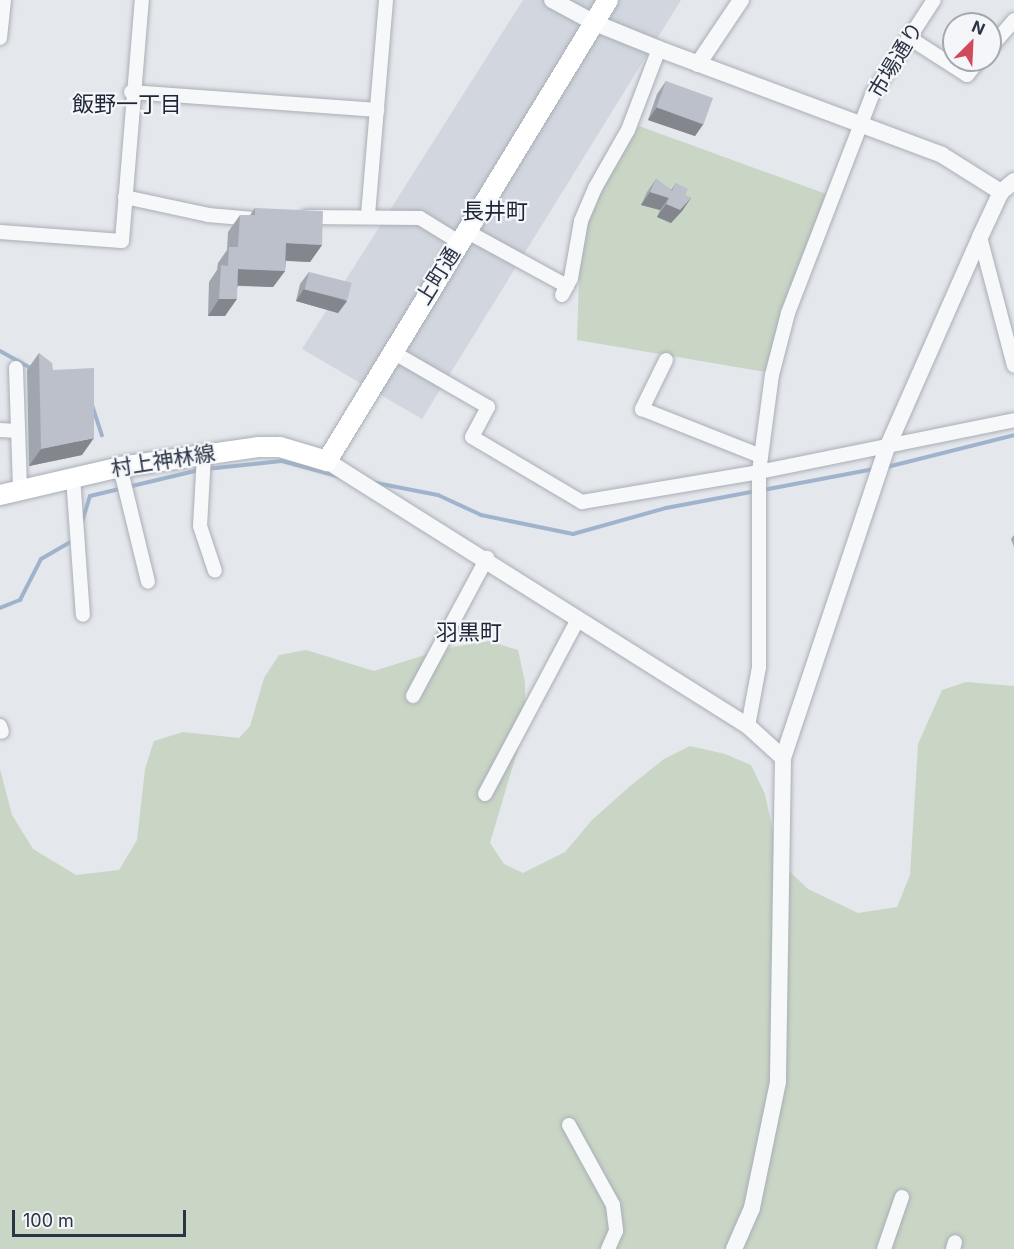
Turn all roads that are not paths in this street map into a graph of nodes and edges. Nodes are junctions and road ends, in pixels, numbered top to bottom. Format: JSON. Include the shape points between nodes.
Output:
{"nodes":[{"id":1,"x":4,"y":0,"type":"edge"},
{"id":2,"x":142,"y":0,"type":"edge"},
{"id":3,"x":386,"y":0,"type":"edge"},
{"id":4,"x":552,"y":0,"type":"edge"},
{"id":5,"x":608,"y":0,"type":"edge"},
{"id":6,"x":741,"y":0,"type":"edge"},
{"id":7,"x":933,"y":1,"type":"edge"},
{"id":8,"x":1014,"y":20,"type":"edge"},
{"id":9,"x":595,"y":23,"type":"junction"},
{"id":10,"x":0,"y":27,"type":"edge"},
{"id":11,"x":1002,"y":34,"type":"edge"},
{"id":12,"x":908,"y":37,"type":"junction"},
{"id":13,"x":0,"y":38,"type":"edge"},
{"id":14,"x":659,"y":49,"type":"junction"},
{"id":15,"x":942,"y":59,"type":"edge"},
{"id":16,"x":698,"y":64,"type":"junction"},
{"id":17,"x":131,"y":92,"type":"junction"},
{"id":18,"x":377,"y":110,"type":"junction"},
{"id":19,"x":861,"y":122,"type":"junction"},
{"id":20,"x":1014,"y":181,"type":"edge"},
{"id":21,"x":1001,"y":192,"type":"junction"},
{"id":22,"x":125,"y":197,"type":"junction"},
{"id":23,"x":368,"y":215,"type":"junction"},
{"id":24,"x":271,"y":218,"type":"edge"},
{"id":25,"x":292,"y":218,"type":"edge"},
{"id":26,"x":0,"y":232,"type":"edge"},
{"id":27,"x":462,"y":237,"type":"junction"},
{"id":28,"x":980,"y":237,"type":"junction"},
{"id":29,"x":1010,"y":337,"type":"edge"},
{"id":30,"x":391,"y":351,"type":"junction"},
{"id":31,"x":666,"y":360,"type":"dead end"},
{"id":32,"x":1014,"y":366,"type":"edge"},
{"id":33,"x":16,"y":368,"type":"dead end"},
{"id":34,"x":1014,"y":420,"type":"edge"},
{"id":35,"x":0,"y":430,"type":"edge"},
{"id":36,"x":17,"y":431,"type":"junction"},
{"id":37,"x":887,"y":448,"type":"junction"},
{"id":38,"x":204,"y":455,"type":"junction"},
{"id":39,"x":761,"y":456,"type":"junction"},
{"id":40,"x":327,"y":461,"type":"junction"},
{"id":41,"x":120,"y":466,"type":"junction"},
{"id":42,"x":759,"y":472,"type":"junction"},
{"id":43,"x":74,"y":477,"type":"junction"},
{"id":44,"x":20,"y":490,"type":"junction"},
{"id":45,"x":0,"y":495,"type":"edge"},
{"id":46,"x":487,"y":558,"type":"junction"},
{"id":47,"x":216,"y":571,"type":"dead end"},
{"id":48,"x":148,"y":582,"type":"dead end"},
{"id":49,"x":83,"y":615,"type":"dead end"},
{"id":50,"x":578,"y":619,"type":"junction"},
{"id":51,"x":413,"y":696,"type":"dead end"},
{"id":52,"x":748,"y":726,"type":"junction"},
{"id":53,"x":783,"y":758,"type":"junction"},
{"id":54,"x":485,"y":794,"type":"dead end"},
{"id":55,"x":569,"y":1125,"type":"dead end"},
{"id":56,"x":902,"y":1197,"type":"dead end"},
{"id":57,"x":608,"y":1249,"type":"edge"},
{"id":58,"x":734,"y":1249,"type":"edge"},
{"id":59,"x":884,"y":1249,"type":"edge"}],
"edges":[{"from":1,"to":10,"type":"street"},
{"from":2,"to":17,"type":"street"},
{"from":3,"to":18,"type":"street"},
{"from":4,"to":9,"type":"street"},
{"from":5,"to":9,"type":"main road","name":"上町通"},
{"from":6,"to":16,"type":"street"},
{"from":7,"to":12,"type":"street","name":"市場通り"},
{"from":8,"to":11,"type":"street"},
{"from":9,"to":14,"type":"street"},
{"from":9,"to":27,"type":"main road","name":"上町通"},
{"from":10,"to":13,"type":"street"},
{"from":12,"to":15,"type":"street"},
{"from":12,"to":19,"type":"street","name":"市場通り","via":[[872,95]]},
{"from":14,"to":16,"type":"street"},
{"from":14,"to":27,"type":"street","via":[[628,130],[594,188],[581,221],[564,291]]},
{"from":16,"to":19,"type":"street"},
{"from":17,"to":18,"type":"street"},
{"from":17,"to":22,"type":"street"},
{"from":18,"to":23,"type":"street"},
{"from":19,"to":21,"type":"street","via":[[942,155]]},
{"from":19,"to":39,"type":"street","name":"市場通り","via":[[788,313],[772,375]]},
{"from":20,"to":21,"type":"street"},
{"from":21,"to":28,"type":"street"},
{"from":22,"to":24,"type":"street","via":[[208,215]]},
{"from":22,"to":26,"type":"street","via":[[122,241]]},
{"from":23,"to":25,"type":"street"},
{"from":23,"to":27,"type":"street","via":[[420,218]]},
{"from":27,"to":30,"type":"main road","name":"上町通"},
{"from":28,"to":29,"type":"street"},
{"from":28,"to":37,"type":"street"},
{"from":29,"to":32,"type":"street"},
{"from":30,"to":40,"type":"main road","name":"上町通"},
{"from":30,"to":42,"type":"street","via":[[488,407],[472,437],[582,502]]},
{"from":31,"to":39,"type":"street","via":[[642,409]]},
{"from":33,"to":36,"type":"street"},
{"from":34,"to":37,"type":"street"},
{"from":35,"to":36,"type":"street"},
{"from":36,"to":44,"type":"street"},
{"from":37,"to":42,"type":"street"},
{"from":37,"to":53,"type":"street"},
{"from":38,"to":40,"type":"main road","name":"村上神林線","via":[[280,447]]},
{"from":38,"to":41,"type":"main road","name":"村上神林線"},
{"from":38,"to":47,"type":"street","via":[[200,526]]},
{"from":39,"to":42,"type":"street","name":"市場通り"},
{"from":40,"to":46,"type":"street"},
{"from":41,"to":43,"type":"main road","name":"村上神林線"},
{"from":41,"to":48,"type":"street"},
{"from":42,"to":52,"type":"street","name":"市場通り","via":[[759,667]]},
{"from":43,"to":44,"type":"main road","name":"村上神林線"},
{"from":43,"to":49,"type":"street"},
{"from":44,"to":45,"type":"main road","name":"村上神林線"},
{"from":46,"to":50,"type":"street"},
{"from":46,"to":51,"type":"street"},
{"from":50,"to":52,"type":"street"},
{"from":50,"to":54,"type":"street"},
{"from":52,"to":53,"type":"street"},
{"from":53,"to":58,"type":"street","via":[[778,1082],[752,1208]]},
{"from":55,"to":57,"type":"street","via":[[613,1205],[616,1231]]},
{"from":56,"to":59,"type":"street"}]}
